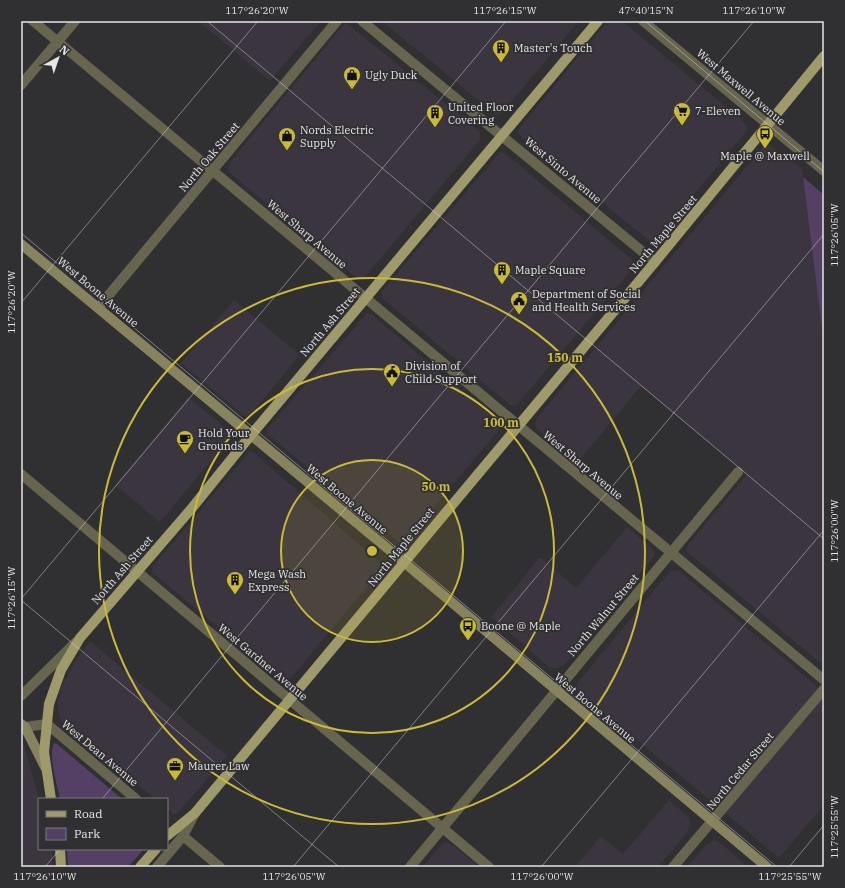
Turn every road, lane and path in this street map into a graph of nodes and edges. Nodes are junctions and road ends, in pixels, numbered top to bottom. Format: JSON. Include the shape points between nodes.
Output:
{"nodes":[{"id":1,"x":33,"y":21,"type":"edge"},
{"id":2,"x":75,"y":21,"type":"edge"},
{"id":3,"x":338,"y":21,"type":"edge"},
{"id":4,"x":362,"y":21,"type":"edge"},
{"id":5,"x":598,"y":21,"type":"edge"},
{"id":6,"x":643,"y":21,"type":"edge"},
{"id":7,"x":58,"y":41,"type":"junction"},
{"id":8,"x":824,"y":56,"type":"edge"},
{"id":9,"x":21,"y":85,"type":"edge"},
{"id":10,"x":768,"y":124,"type":"junction"},
{"id":11,"x":502,"y":135,"type":"junction"},
{"id":12,"x":213,"y":171,"type":"junction"},
{"id":13,"x":824,"y":171,"type":"edge"},
{"id":14,"x":21,"y":244,"type":"edge"},
{"id":15,"x":655,"y":262,"type":"junction"},
{"id":16,"x":365,"y":299,"type":"junction"},
{"id":17,"x":98,"y":308,"type":"junction"},
{"id":18,"x":517,"y":426,"type":"junction"},
{"id":19,"x":250,"y":435,"type":"junction"},
{"id":20,"x":738,"y":472,"type":"dead end"},
{"id":21,"x":21,"y":474,"type":"edge"},
{"id":22,"x":670,"y":553,"type":"junction"},
{"id":23,"x":404,"y":562,"type":"junction"},
{"id":24,"x":138,"y":571,"type":"junction"},
{"id":25,"x":80,"y":638,"type":"junction"},
{"id":26,"x":824,"y":680,"type":"edge"},
{"id":27,"x":824,"y":689,"type":"edge"},
{"id":28,"x":556,"y":690,"type":"junction"},
{"id":29,"x":21,"y":696,"type":"edge"},
{"id":30,"x":289,"y":700,"type":"junction"},
{"id":31,"x":46,"y":724,"type":"junction"},
{"id":32,"x":23,"y":726,"type":"edge"},
{"id":33,"x":46,"y":769,"type":"junction"},
{"id":34,"x":51,"y":798,"type":"edge"},
{"id":35,"x":135,"y":798,"type":"edge"},
{"id":36,"x":195,"y":813,"type":"junction"},
{"id":37,"x":712,"y":822,"type":"junction"},
{"id":38,"x":442,"y":828,"type":"junction"},
{"id":39,"x":169,"y":830,"type":"edge"},
{"id":40,"x":183,"y":836,"type":"junction"},
{"id":41,"x":60,"y":850,"type":"edge"},
{"id":42,"x":155,"y":850,"type":"edge"},
{"id":43,"x":61,"y":867,"type":"edge"},
{"id":44,"x":140,"y":867,"type":"edge"},
{"id":45,"x":157,"y":867,"type":"edge"},
{"id":46,"x":220,"y":867,"type":"edge"},
{"id":47,"x":410,"y":867,"type":"edge"},
{"id":48,"x":489,"y":867,"type":"edge"},
{"id":49,"x":673,"y":867,"type":"edge"},
{"id":50,"x":767,"y":867,"type":"edge"}],
"edges":[{"from":1,"to":7,"type":"street","name":"West Sharp Avenue"},
{"from":2,"to":7,"type":"street"},
{"from":3,"to":12,"type":"street","name":"North Oak Street"},
{"from":4,"to":11,"type":"street","name":"West Sinto Avenue"},
{"from":5,"to":11,"type":"main road","name":"North Ash Street"},
{"from":6,"to":10,"type":"street","name":"West Maxwell Avenue"},
{"from":7,"to":9,"type":"street"},
{"from":7,"to":12,"type":"street","name":"West Sharp Avenue"},
{"from":8,"to":10,"type":"main road","name":"North Maple Street"},
{"from":10,"to":13,"type":"street","name":"West Maxwell Avenue"},
{"from":10,"to":15,"type":"main road","name":"North Maple Street"},
{"from":11,"to":15,"type":"street","name":"West Sinto Avenue"},
{"from":11,"to":16,"type":"main road","name":"North Ash Street"},
{"from":12,"to":16,"type":"street","name":"West Sharp Avenue"},
{"from":12,"to":17,"type":"street","name":"North Oak Street"},
{"from":14,"to":17,"type":"main road","name":"West Boone Avenue"},
{"from":15,"to":18,"type":"main road","name":"North Maple Street"},
{"from":16,"to":18,"type":"street","name":"West Sharp Avenue"},
{"from":16,"to":19,"type":"main road","name":"North Ash Street"},
{"from":17,"to":19,"type":"main road","name":"West Boone Avenue"},
{"from":18,"to":22,"type":"street","name":"West Sharp Avenue"},
{"from":18,"to":23,"type":"main road","name":"North Maple Street"},
{"from":19,"to":23,"type":"main road","name":"West Boone Avenue"},
{"from":19,"to":24,"type":"main road","name":"North Ash Street"},
{"from":20,"to":22,"type":"street","name":"North Walnut Street"},
{"from":21,"to":24,"type":"street","name":"West Gardner Avenue"},
{"from":22,"to":26,"type":"street","name":"West Sharp Avenue"},
{"from":22,"to":28,"type":"street","name":"North Walnut Street"},
{"from":23,"to":28,"type":"main road","name":"West Boone Avenue"},
{"from":23,"to":30,"type":"main road","name":"North Maple Street"},
{"from":24,"to":25,"type":"main road","name":"North Ash Street"},
{"from":24,"to":30,"type":"street","name":"West Gardner Avenue"},
{"from":25,"to":29,"type":"street","name":"North Ash Street"},
{"from":25,"to":31,"type":"main road","name":"North Ash Street","via":[[55,684]]},
{"from":27,"to":37,"type":"street","name":"North Cedar Street"},
{"from":28,"to":37,"type":"main road","name":"West Boone Avenue"},
{"from":28,"to":38,"type":"street","name":"North Walnut Street"},
{"from":30,"to":36,"type":"main road","name":"North Maple Street"},
{"from":30,"to":38,"type":"street","name":"West Gardner Avenue"},
{"from":31,"to":32,"type":"street","name":"West Dean Avenue"},
{"from":31,"to":33,"type":"main road"},
{"from":31,"to":35,"type":"street","name":"West Dean Avenue"},
{"from":32,"to":33,"type":"main road"},
{"from":33,"to":34,"type":"main road"},
{"from":36,"to":39,"type":"main road","name":"North Maple Street"},
{"from":36,"to":40,"type":"street","name":"North Maple Street"},
{"from":37,"to":49,"type":"street","name":"North Cedar Street"},
{"from":37,"to":50,"type":"main road","name":"West Boone Avenue"},
{"from":38,"to":47,"type":"street","name":"North Walnut Street"},
{"from":38,"to":48,"type":"street","name":"West Gardner Avenue"},
{"from":40,"to":45,"type":"street","name":"North Maple Street"},
{"from":40,"to":46,"type":"street"},
{"from":41,"to":43,"type":"main road"},
{"from":42,"to":44,"type":"main road"}]}
